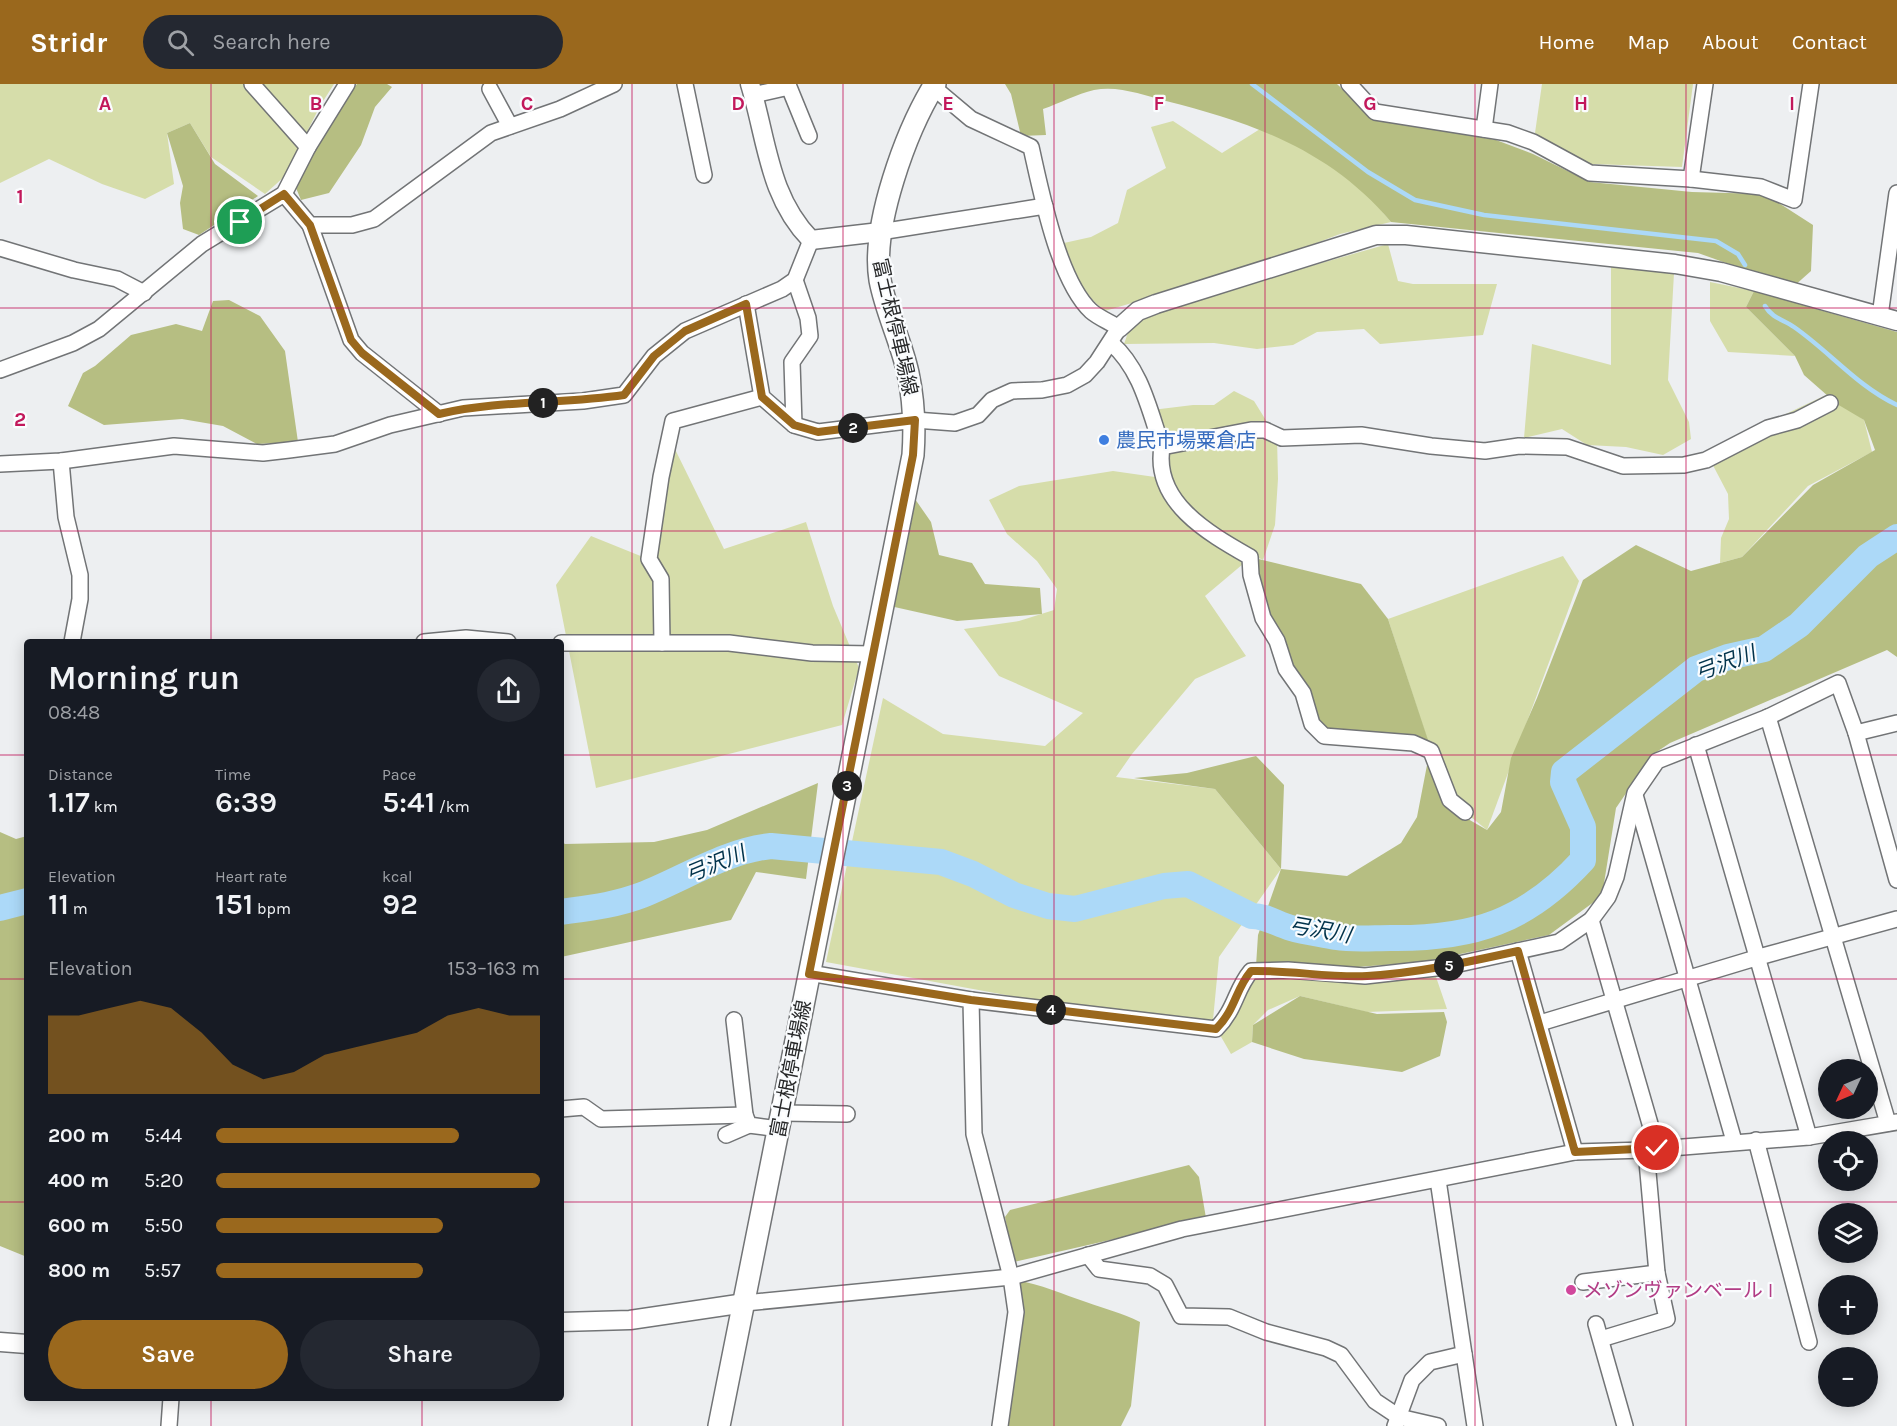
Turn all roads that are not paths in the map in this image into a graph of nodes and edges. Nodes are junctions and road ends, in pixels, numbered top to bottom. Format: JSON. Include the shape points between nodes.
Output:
{"nodes":[{"id":1,"x":252,"y":84,"type":"edge"},
{"id":2,"x":347,"y":84,"type":"edge"},
{"id":3,"x":614,"y":84,"type":"edge"},
{"id":4,"x":685,"y":84,"type":"edge"},
{"id":5,"x":1349,"y":84,"type":"edge"},
{"id":6,"x":1490,"y":84,"type":"edge"},
{"id":7,"x":1705,"y":84,"type":"edge"},
{"id":8,"x":1811,"y":84,"type":"edge"},
{"id":9,"x":934,"y":85,"type":"edge"},
{"id":10,"x":490,"y":89,"type":"dead end"},
{"id":11,"x":751,"y":89,"type":"edge"},
{"id":12,"x":510,"y":126,"type":"junction"},
{"id":13,"x":1485,"y":129,"type":"junction"},
{"id":14,"x":809,"y":136,"type":"dead end"},
{"id":15,"x":308,"y":147,"type":"junction"},
{"id":16,"x":704,"y":175,"type":"dead end"},
{"id":17,"x":1691,"y":178,"type":"junction"},
{"id":18,"x":1897,"y":193,"type":"edge"},
{"id":19,"x":284,"y":194,"type":"junction"},
{"id":20,"x":1045,"y":206,"type":"junction"},
{"id":21,"x":310,"y":225,"type":"junction"},
{"id":22,"x":879,"y":232,"type":"junction"},
{"id":23,"x":811,"y":240,"type":"junction"},
{"id":24,"x":0,"y":248,"type":"edge"},
{"id":25,"x":795,"y":280,"type":"junction"},
{"id":26,"x":144,"y":293,"type":"junction"},
{"id":27,"x":746,"y":304,"type":"junction"},
{"id":28,"x":1888,"y":318,"type":"edge"},
{"id":29,"x":1115,"y":335,"type":"junction"},
{"id":30,"x":0,"y":370,"type":"edge"},
{"id":31,"x":762,"y":397,"type":"junction"},
{"id":32,"x":1830,"y":403,"type":"dead end"},
{"id":33,"x":439,"y":414,"type":"junction"},
{"id":34,"x":915,"y":420,"type":"junction"},
{"id":35,"x":794,"y":425,"type":"junction"},
{"id":36,"x":1162,"y":447,"type":"junction"},
{"id":37,"x":61,"y":461,"type":"junction"},
{"id":38,"x":0,"y":464,"type":"edge"},
{"id":39,"x":73,"y":639,"type":"edge"},
{"id":40,"x":455,"y":639,"type":"edge"},
{"id":41,"x":476,"y":639,"type":"edge"},
{"id":42,"x":662,"y":643,"type":"junction"},
{"id":43,"x":564,"y":644,"type":"edge"},
{"id":44,"x":873,"y":654,"type":"junction"},
{"id":45,"x":1768,"y":717,"type":"junction"},
{"id":46,"x":1897,"y":723,"type":"edge"},
{"id":47,"x":1856,"y":733,"type":"junction"},
{"id":48,"x":1696,"y":745,"type":"junction"},
{"id":49,"x":1635,"y":793,"type":"junction"},
{"id":50,"x":1465,"y":812,"type":"dead end"},
{"id":51,"x":1897,"y":880,"type":"edge"},
{"id":52,"x":1897,"y":919,"type":"edge"},
{"id":53,"x":1591,"y":920,"type":"junction"},
{"id":54,"x":1835,"y":937,"type":"junction"},
{"id":55,"x":1518,"y":951,"type":"junction"},
{"id":56,"x":1759,"y":957,"type":"junction"},
{"id":57,"x":809,"y":974,"type":"junction"},
{"id":58,"x":1689,"y":979,"type":"junction"},
{"id":59,"x":1615,"y":999,"type":"junction"},
{"id":60,"x":971,"y":1000,"type":"junction"},
{"id":61,"x":734,"y":1020,"type":"dead end"},
{"id":62,"x":1540,"y":1023,"type":"junction"},
{"id":63,"x":564,"y":1109,"type":"edge"},
{"id":64,"x":847,"y":1114,"type":"dead end"},
{"id":65,"x":747,"y":1120,"type":"junction"},
{"id":66,"x":780,"y":1121,"type":"junction"},
{"id":67,"x":1892,"y":1122,"type":"edge"},
{"id":68,"x":726,"y":1135,"type":"dead end"},
{"id":69,"x":1809,"y":1137,"type":"junction"},
{"id":70,"x":1756,"y":1140,"type":"junction"},
{"id":71,"x":1734,"y":1141,"type":"junction"},
{"id":72,"x":1652,"y":1149,"type":"junction"},
{"id":73,"x":1575,"y":1152,"type":"junction"},
{"id":74,"x":1438,"y":1180,"type":"junction"},
{"id":75,"x":1088,"y":1255,"type":"junction"},
{"id":76,"x":1657,"y":1272,"type":"junction"},
{"id":77,"x":1011,"y":1277,"type":"junction"},
{"id":78,"x":1583,"y":1282,"type":"dead end"},
{"id":79,"x":745,"y":1303,"type":"junction"},
{"id":80,"x":564,"y":1322,"type":"edge"},
{"id":81,"x":1596,"y":1324,"type":"dead end"},
{"id":82,"x":1601,"y":1339,"type":"junction"},
{"id":83,"x":0,"y":1342,"type":"edge"},
{"id":84,"x":1809,"y":1342,"type":"dead end"},
{"id":85,"x":24,"y":1344,"type":"edge"},
{"id":86,"x":1464,"y":1354,"type":"junction"},
{"id":87,"x":171,"y":1401,"type":"edge"},
{"id":88,"x":1397,"y":1422,"type":"edge"},
{"id":89,"x":169,"y":1426,"type":"edge"},
{"id":90,"x":719,"y":1426,"type":"edge"},
{"id":91,"x":1000,"y":1426,"type":"edge"},
{"id":92,"x":1438,"y":1426,"type":"edge"},
{"id":93,"x":1475,"y":1426,"type":"edge"},
{"id":94,"x":1625,"y":1426,"type":"edge"}],
"edges":[{"from":1,"to":15,"type":"street"},
{"from":2,"to":15,"type":"street"},
{"from":3,"to":12,"type":"street"},
{"from":4,"to":16,"type":"street"},
{"from":5,"to":13,"type":"street","via":[[1376,112]]},
{"from":6,"to":13,"type":"street"},
{"from":7,"to":17,"type":"street"},
{"from":8,"to":17,"type":"street","via":[[1794,200],[1761,186]]},
{"from":9,"to":20,"type":"street","via":[[971,119],[1030,147]]},
{"from":9,"to":22,"type":"main road","name":"富士根停車場線","via":[[900,161]]},
{"from":10,"to":12,"type":"street"},
{"from":11,"to":14,"type":"street","via":[[789,87]]},
{"from":11,"to":23,"type":"street","via":[[770,171],[796,225]]},
{"from":12,"to":21,"type":"street","via":[[491,133],[374,219],[352,225]]},
{"from":13,"to":17,"type":"street","via":[[1533,142],[1590,173]]},
{"from":15,"to":19,"type":"street"},
{"from":18,"to":28,"type":"street"},
{"from":19,"to":21,"type":"street"},
{"from":19,"to":26,"type":"street","via":[[202,244]]},
{"from":20,"to":22,"type":"street"},
{"from":20,"to":29,"type":"street","via":[[1070,279],[1091,310]]},
{"from":21,"to":33,"type":"street","via":[[351,340]]},
{"from":22,"to":23,"type":"street"},
{"from":22,"to":34,"type":"main road","name":"富士根停車場線","via":[[880,282],[908,371]]},
{"from":23,"to":25,"type":"street"},
{"from":24,"to":26,"type":"street","via":[[117,279]]},
{"from":25,"to":27,"type":"street"},
{"from":25,"to":35,"type":"street","via":[[810,336],[792,362]]},
{"from":26,"to":30,"type":"street","via":[[99,329],[73,343]]},
{"from":27,"to":31,"type":"street"},
{"from":27,"to":33,"type":"street","via":[[685,331],[654,356],[624,395],[463,408]]},
{"from":28,"to":29,"type":"street","via":[[1721,272],[1675,264],[1376,235],[1156,304],[1138,311]]},
{"from":29,"to":34,"type":"street","via":[[1085,375],[1066,385],[1011,391],[992,400],[978,415],[955,423]]},
{"from":29,"to":36,"type":"street","via":[[1135,371]]},
{"from":31,"to":35,"type":"street"},
{"from":31,"to":42,"type":"street","via":[[673,421],[649,559],[661,579]]},
{"from":32,"to":36,"type":"street","via":[[1706,460],[1684,465],[1623,466],[1567,447],[1519,446],[1485,451],[1361,435],[1282,438],[1265,430]]},
{"from":33,"to":37,"type":"street","via":[[390,425],[335,444],[289,450],[263,453],[174,446]]},
{"from":34,"to":35,"type":"street","via":[[818,432]]},
{"from":34,"to":44,"type":"main road","name":"富士根停車場線","via":[[913,455]]},
{"from":36,"to":50,"type":"street","via":[[1162,478],[1177,504],[1207,532],[1250,557],[1263,618],[1277,641],[1286,669],[1303,693],[1312,724],[1324,736],[1413,743],[1431,751],[1450,800]]},
{"from":37,"to":38,"type":"street"},
{"from":37,"to":39,"type":"street","via":[[66,517],[80,575]]},
{"from":40,"to":41,"type":"street"},
{"from":42,"to":43,"type":"street"},
{"from":42,"to":44,"type":"street","via":[[729,643],[812,653]]},
{"from":44,"to":57,"type":"main road","name":"富士根停車場線"},
{"from":45,"to":47,"type":"street","via":[[1838,683]]},
{"from":45,"to":48,"type":"street"},
{"from":45,"to":54,"type":"street"},
{"from":46,"to":47,"type":"street"},
{"from":47,"to":51,"type":"street"},
{"from":48,"to":49,"type":"street","via":[[1657,761]]},
{"from":48,"to":56,"type":"street"},
{"from":49,"to":53,"type":"street","via":[[1617,877]]},
{"from":49,"to":58,"type":"street"},
{"from":52,"to":54,"type":"street"},
{"from":53,"to":55,"type":"street","via":[[1558,942]]},
{"from":53,"to":59,"type":"street"},
{"from":54,"to":56,"type":"street"},
{"from":54,"to":67,"type":"street"},
{"from":55,"to":60,"type":"street","via":[[1445,967],[1365,976],[1251,971],[1229,1016],[1216,1029]]},
{"from":55,"to":62,"type":"street"},
{"from":56,"to":58,"type":"street"},
{"from":56,"to":69,"type":"street"},
{"from":57,"to":60,"type":"street"},
{"from":57,"to":66,"type":"main road","name":"富士根停車場線"},
{"from":58,"to":59,"type":"street"},
{"from":58,"to":71,"type":"street"},
{"from":59,"to":62,"type":"street"},
{"from":59,"to":72,"type":"street"},
{"from":60,"to":77,"type":"street","via":[[974,1134]]},
{"from":61,"to":65,"type":"street"},
{"from":62,"to":73,"type":"street"},
{"from":63,"to":65,"type":"street","via":[[584,1107],[601,1119]]},
{"from":64,"to":66,"type":"street"},
{"from":65,"to":66,"type":"street"},
{"from":65,"to":68,"type":"street"},
{"from":66,"to":79,"type":"main road","name":"富士根停車場線"},
{"from":67,"to":69,"type":"street"},
{"from":69,"to":70,"type":"street"},
{"from":70,"to":71,"type":"street"},
{"from":70,"to":84,"type":"street"},
{"from":71,"to":72,"type":"street"},
{"from":72,"to":73,"type":"street"},
{"from":72,"to":76,"type":"street"},
{"from":73,"to":74,"type":"street"},
{"from":74,"to":75,"type":"street","via":[[1182,1229]]},
{"from":74,"to":86,"type":"street"},
{"from":75,"to":77,"type":"street"},
{"from":75,"to":88,"type":"street","via":[[1099,1269],[1150,1276],[1165,1285],[1181,1316],[1229,1317],[1341,1355],[1375,1401]]},
{"from":76,"to":78,"type":"street"},
{"from":76,"to":82,"type":"street","via":[[1667,1319]]},
{"from":77,"to":79,"type":"street"},
{"from":77,"to":91,"type":"street","via":[[1017,1312]]},
{"from":79,"to":80,"type":"street","via":[[630,1320]]},
{"from":79,"to":90,"type":"main road","name":"富士根停車場線"},
{"from":81,"to":82,"type":"street"},
{"from":82,"to":94,"type":"street"},
{"from":83,"to":85,"type":"street"},
{"from":86,"to":88,"type":"street","via":[[1430,1362],[1412,1380]]},
{"from":86,"to":93,"type":"street"},
{"from":87,"to":89,"type":"street"},
{"from":88,"to":92,"type":"street"}]}
